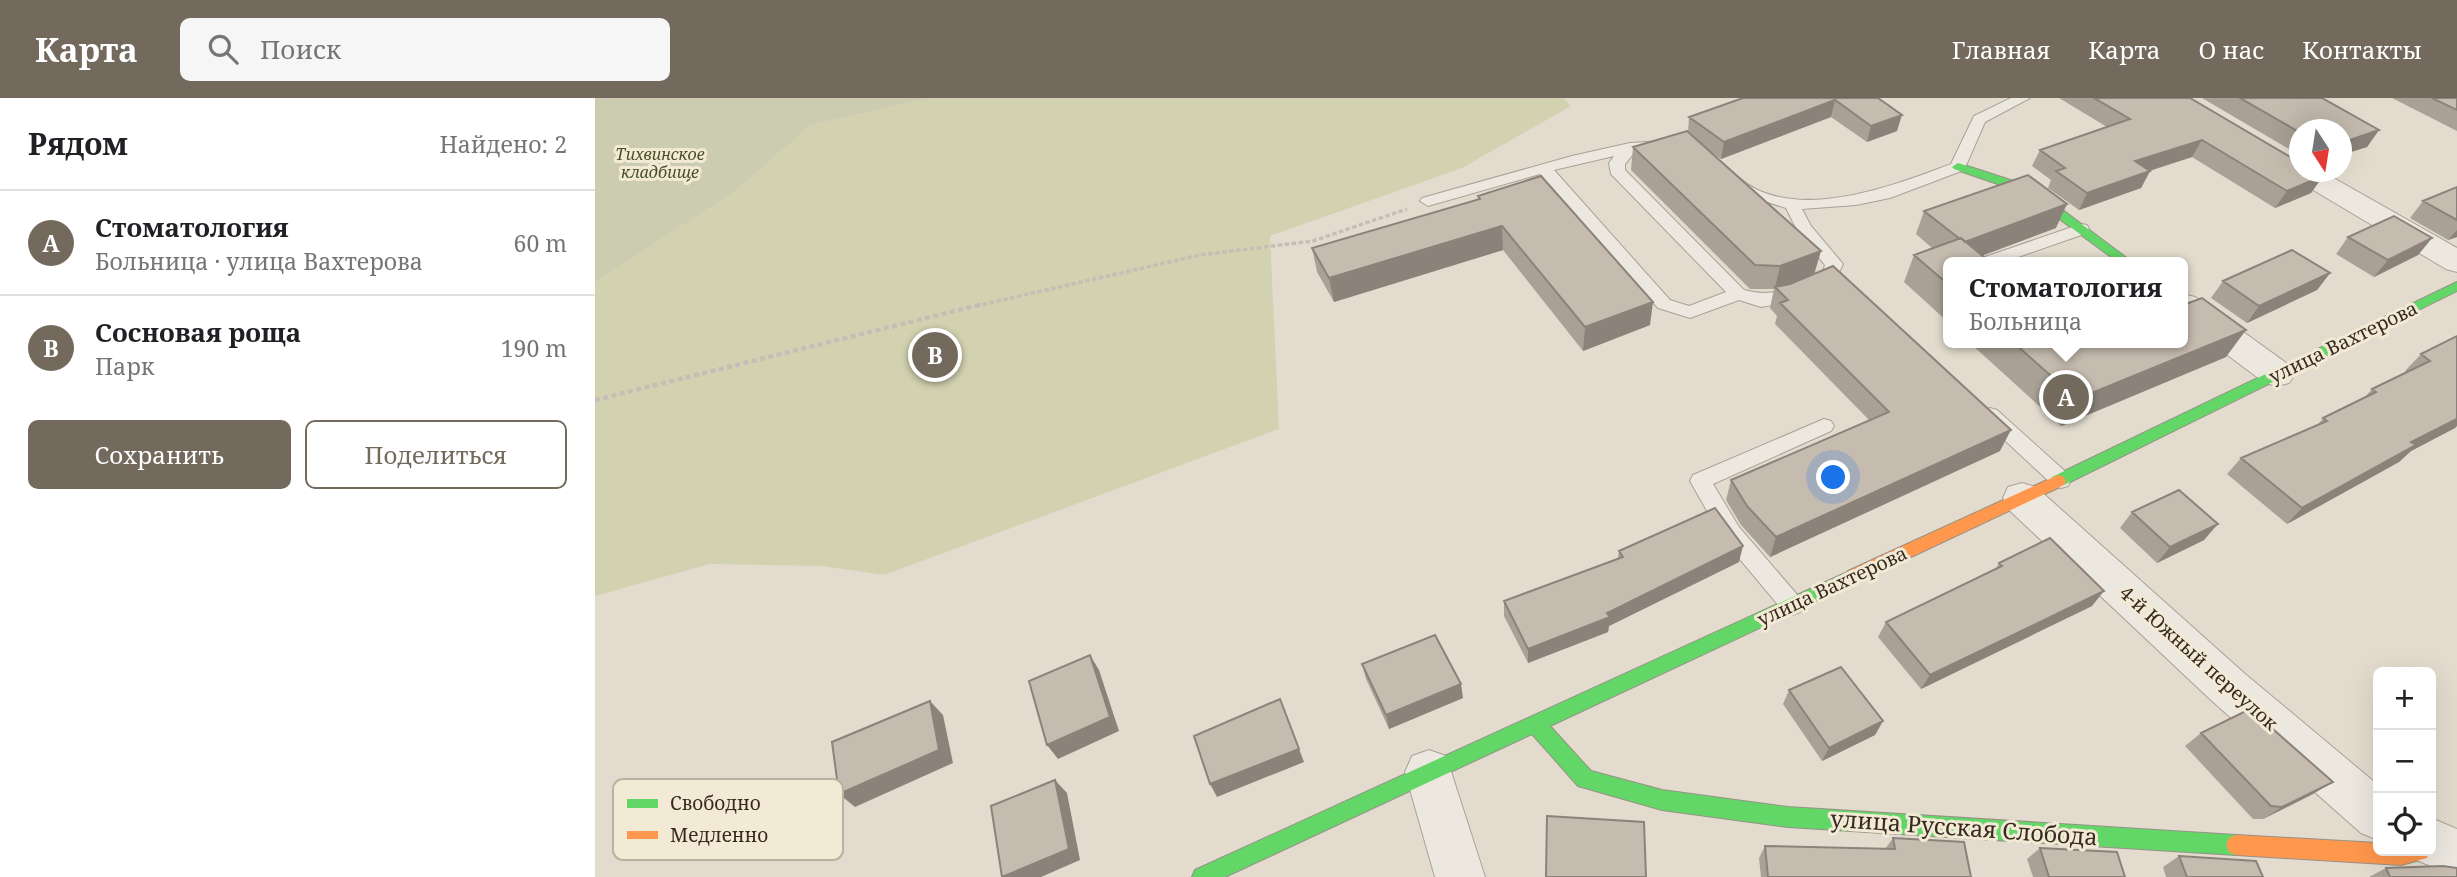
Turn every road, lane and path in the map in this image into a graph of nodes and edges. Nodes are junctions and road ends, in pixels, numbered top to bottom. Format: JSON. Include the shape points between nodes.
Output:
{"nodes":[{"id":1,"x":2024,"y":98,"type":"edge"},
{"id":2,"x":1679,"y":144,"type":"edge"},
{"id":3,"x":1630,"y":148,"type":"junction"},
{"id":4,"x":1958,"y":167,"type":"junction"},
{"id":5,"x":1543,"y":169,"type":"junction"},
{"id":6,"x":1720,"y":171,"type":"edge"},
{"id":7,"x":2320,"y":182,"type":"edge"},
{"id":8,"x":1428,"y":201,"type":"joint"},
{"id":9,"x":1791,"y":205,"type":"junction"},
{"id":10,"x":2081,"y":229,"type":"junction"},
{"id":11,"x":2002,"y":257,"type":"edge"},
{"id":12,"x":2119,"y":257,"type":"edge"},
{"id":13,"x":2457,"y":262,"type":"edge"},
{"id":14,"x":2457,"y":286,"type":"edge"},
{"id":15,"x":1738,"y":294,"type":"junction"},
{"id":16,"x":2188,"y":309,"type":"edge"},
{"id":17,"x":2277,"y":374,"type":"junction"},
{"id":18,"x":595,"y":400,"type":"edge"},
{"id":19,"x":1974,"y":400,"type":"edge"},
{"id":20,"x":1824,"y":426,"type":"dead end"},
{"id":21,"x":2061,"y":480,"type":"junction"},
{"id":22,"x":2022,"y":498,"type":"junction"},
{"id":23,"x":1792,"y":605,"type":"junction"},
{"id":24,"x":1535,"y":723,"type":"junction"},
{"id":25,"x":1429,"y":772,"type":"junction"},
{"id":26,"x":2373,"y":812,"type":"edge"},
{"id":27,"x":2373,"y":853,"type":"edge"},
{"id":28,"x":1202,"y":877,"type":"edge"},
{"id":29,"x":1460,"y":877,"type":"edge"}],
"edges":[{"from":1,"to":4,"type":"lane","via":[[1979,119]]},
{"from":2,"to":3,"type":"lane"},
{"from":3,"to":5,"type":"lane"},
{"from":3,"to":15,"type":"lane","via":[[1617,163],[1617,171]]},
{"from":4,"to":9,"type":"lane","via":[[1890,193]]},
{"from":4,"to":10,"type":"street","via":[[2028,190]]},
{"from":5,"to":8,"type":"lane"},
{"from":5,"to":15,"type":"lane","via":[[1664,304],[1690,312]]},
{"from":6,"to":9,"type":"lane","via":[[1742,189]]},
{"from":7,"to":13,"type":"street"},
{"from":8,"to":18,"type":"path","via":[[1313,241],[1187,258]]},
{"from":9,"to":15,"type":"lane","via":[[1833,264],[1829,277],[1772,299],[1761,301]]},
{"from":10,"to":11,"type":"lane"},
{"from":10,"to":12,"type":"street"},
{"from":14,"to":17,"type":"street","name":"улица Вахтерова"},
{"from":16,"to":17,"type":"street"},
{"from":17,"to":21,"type":"street","name":"улица Вахтерова"},
{"from":19,"to":21,"type":"lane"},
{"from":20,"to":23,"type":"lane","via":[[1700,481],[1731,533]]},
{"from":21,"to":22,"type":"street","name":"улица Вахтерова"},
{"from":22,"to":23,"type":"street","name":"улица Вахтерова"},
{"from":22,"to":26,"type":"street","name":"4-й Южный переулок","via":[[2228,687]]},
{"from":23,"to":24,"type":"street","name":"улица Вахтерова"},
{"from":24,"to":25,"type":"street","name":"улица Вахтерова"},
{"from":24,"to":27,"type":"street","name":"улица Русская Слобода","via":[[1585,779],[1662,800],[1788,817]]},
{"from":25,"to":28,"type":"street","name":"улица Вахтерова"},
{"from":25,"to":29,"type":"street"}]}
